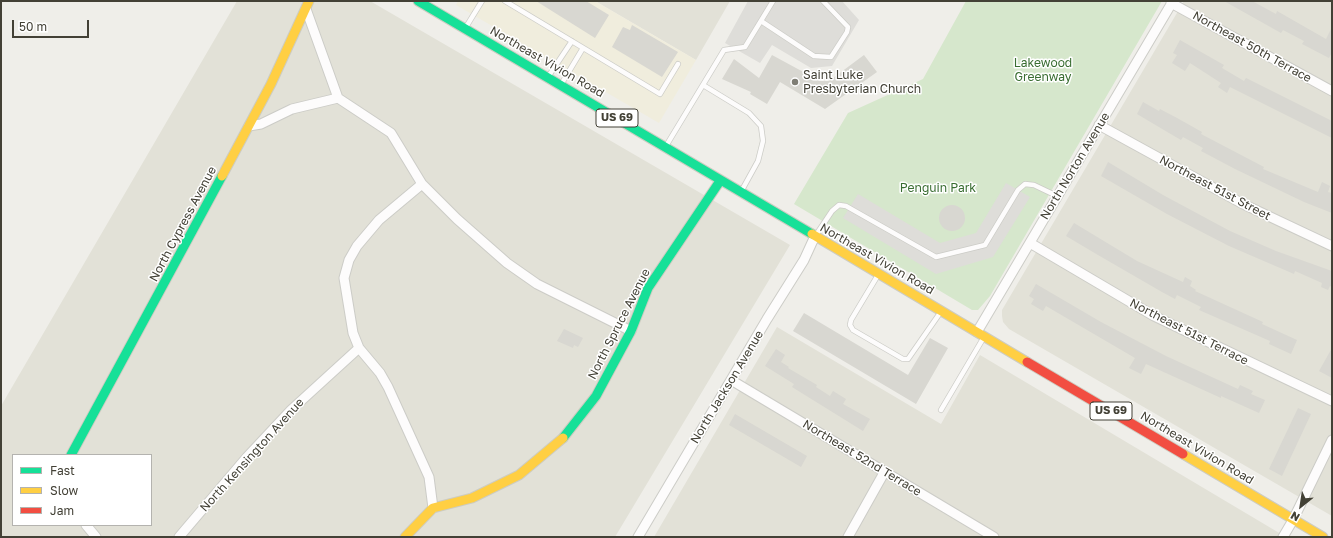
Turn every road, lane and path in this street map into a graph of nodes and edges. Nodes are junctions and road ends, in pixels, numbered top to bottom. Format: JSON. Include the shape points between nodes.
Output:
{"nodes":[{"id":1,"x":418,"y":1,"type":"edge"},
{"id":2,"x":482,"y":1,"type":"edge"},
{"id":3,"x":505,"y":1,"type":"edge"},
{"id":4,"x":773,"y":1,"type":"edge"},
{"id":5,"x":823,"y":1,"type":"edge"},
{"id":6,"x":1172,"y":2,"type":"edge"},
{"id":7,"x":308,"y":5,"type":"edge"},
{"id":8,"x":760,"y":21,"type":"junction"},
{"id":9,"x":465,"y":29,"type":"junction"},
{"id":10,"x":572,"y":41,"type":"junction"},
{"id":11,"x":583,"y":48,"type":"junction"},
{"id":12,"x":678,"y":64,"type":"dead end"},
{"id":13,"x":548,"y":77,"type":"junction"},
{"id":14,"x":561,"y":85,"type":"junction"},
{"id":15,"x":703,"y":85,"type":"junction"},
{"id":16,"x":1332,"y":91,"type":"edge"},
{"id":17,"x":338,"y":98,"type":"junction"},
{"id":18,"x":1099,"y":125,"type":"junction"},
{"id":19,"x":249,"y":126,"type":"junction"},
{"id":20,"x":666,"y":146,"type":"junction"},
{"id":21,"x":720,"y":181,"type":"junction"},
{"id":22,"x":422,"y":184,"type":"junction"},
{"id":23,"x":741,"y":193,"type":"junction"},
{"id":24,"x":1057,"y":196,"type":"junction"},
{"id":25,"x":815,"y":236,"type":"junction"},
{"id":26,"x":1030,"y":243,"type":"junction"},
{"id":27,"x":1332,"y":246,"type":"edge"},
{"id":28,"x":879,"y":273,"type":"junction"},
{"id":29,"x":941,"y":310,"type":"junction"},
{"id":30,"x":630,"y":331,"type":"junction"},
{"id":31,"x":981,"y":334,"type":"junction"},
{"id":32,"x":359,"y":348,"type":"junction"},
{"id":33,"x":730,"y":380,"type":"junction"},
{"id":34,"x":1332,"y":402,"type":"edge"},
{"id":35,"x":942,"y":410,"type":"dead end"},
{"id":36,"x":1332,"y":440,"type":"edge"},
{"id":37,"x":72,"y":454,"type":"edge"},
{"id":38,"x":885,"y":472,"type":"junction"},
{"id":39,"x":433,"y":508,"type":"junction"},
{"id":40,"x":1293,"y":520,"type":"junction"},
{"id":41,"x":87,"y":526,"type":"edge"},
{"id":42,"x":96,"y":537,"type":"edge"},
{"id":43,"x":179,"y":537,"type":"edge"},
{"id":44,"x":405,"y":537,"type":"edge"},
{"id":45,"x":638,"y":537,"type":"edge"},
{"id":46,"x":848,"y":537,"type":"edge"},
{"id":47,"x":994,"y":537,"type":"edge"},
{"id":48,"x":1283,"y":537,"type":"edge"},
{"id":49,"x":1323,"y":537,"type":"edge"}],
"edges":[{"from":1,"to":9,"type":"main road","name":"Northeast Vivion Road","number":"US 69"},
{"from":2,"to":9,"type":"lane"},
{"from":3,"to":10,"type":"lane"},
{"from":4,"to":8,"type":"lane"},
{"from":5,"to":8,"type":"lane","via":[[848,27],[831,57],[814,56]]},
{"from":6,"to":16,"type":"street","name":"Northeast 50th Terrace"},
{"from":6,"to":18,"type":"street","name":"North Norton Avenue"},
{"from":7,"to":17,"type":"street"},
{"from":7,"to":19,"type":"main road","name":"North Cypress Avenue","via":[[272,84]]},
{"from":8,"to":15,"type":"lane","via":[[745,46],[724,50]]},
{"from":9,"to":13,"type":"main road","name":"Northeast Vivion Road","number":"US 69"},
{"from":10,"to":11,"type":"lane"},
{"from":10,"to":13,"type":"lane"},
{"from":11,"to":12,"type":"lane","via":[[660,94]]},
{"from":11,"to":14,"type":"lane"},
{"from":13,"to":14,"type":"main road","name":"Northeast Vivion Road","number":"US 69"},
{"from":14,"to":20,"type":"main road","name":"Northeast Vivion Road","number":"US 69"},
{"from":15,"to":20,"type":"lane"},
{"from":15,"to":23,"type":"lane","via":[[749,113],[761,126],[763,141],[758,161]]},
{"from":17,"to":19,"type":"street","via":[[292,109],[261,124]]},
{"from":17,"to":22,"type":"street","via":[[392,132]]},
{"from":18,"to":24,"type":"street","name":"North Norton Avenue"},
{"from":18,"to":27,"type":"street","name":"Northeast 51st Street","via":[[1243,204]]},
{"from":19,"to":37,"type":"main road","name":"North Cypress Avenue"},
{"from":20,"to":21,"type":"main road","name":"Northeast Vivion Road","number":"US 69"},
{"from":21,"to":23,"type":"main road","name":"Northeast Vivion Road","number":"US 69"},
{"from":21,"to":30,"type":"main road","name":"North Spruce Avenue","via":[[648,288]]},
{"from":22,"to":30,"type":"street","via":[[478,238],[537,284]]},
{"from":22,"to":32,"type":"street","via":[[379,220],[349,260],[344,278],[353,333]]},
{"from":23,"to":25,"type":"main road","name":"Northeast Vivion Road","number":"US 69"},
{"from":24,"to":25,"type":"lane","via":[[1034,185],[1025,184],[1018,190],[985,245],[936,257],[846,206],[839,205],[832,211]]},
{"from":24,"to":26,"type":"street","name":"North Norton Avenue"},
{"from":25,"to":28,"type":"main road","name":"Northeast Vivion Road","number":"US 69"},
{"from":25,"to":33,"type":"street","name":"North Jackson Avenue","via":[[804,260]]},
{"from":26,"to":31,"type":"street","name":"North Norton Avenue"},
{"from":26,"to":34,"type":"street","name":"Northeast 51st Terrace","via":[[1154,316]]},
{"from":28,"to":29,"type":"main road","name":"Northeast Vivion Road","number":"US 69"},
{"from":28,"to":29,"type":"lane","via":[[851,320],[853,330],[903,359],[908,359]]},
{"from":29,"to":31,"type":"main road","name":"Northeast Vivion Road","number":"US 69"},
{"from":30,"to":39,"type":"main road","name":"North Spruce Avenue","via":[[596,396],[571,430],[553,448],[496,488],[472,498]]},
{"from":31,"to":35,"type":"lane"},
{"from":31,"to":40,"type":"main road","name":"Northeast Vivion Road","number":"US 69"},
{"from":32,"to":39,"type":"street","via":[[388,387],[429,477]]},
{"from":32,"to":43,"type":"street","name":"North Kensington Avenue","via":[[291,410]]},
{"from":33,"to":38,"type":"street","name":"Northeast 52nd Terrace"},
{"from":33,"to":45,"type":"street","name":"North Jackson Avenue"},
{"from":36,"to":40,"type":"street"},
{"from":38,"to":46,"type":"street"},
{"from":38,"to":47,"type":"street","name":"Northeast 52nd Terrace"},
{"from":39,"to":44,"type":"main road"},
{"from":40,"to":48,"type":"street"},
{"from":40,"to":49,"type":"main road","name":"Northeast Vivion Road","number":"US 69"},
{"from":41,"to":42,"type":"street"}]}
